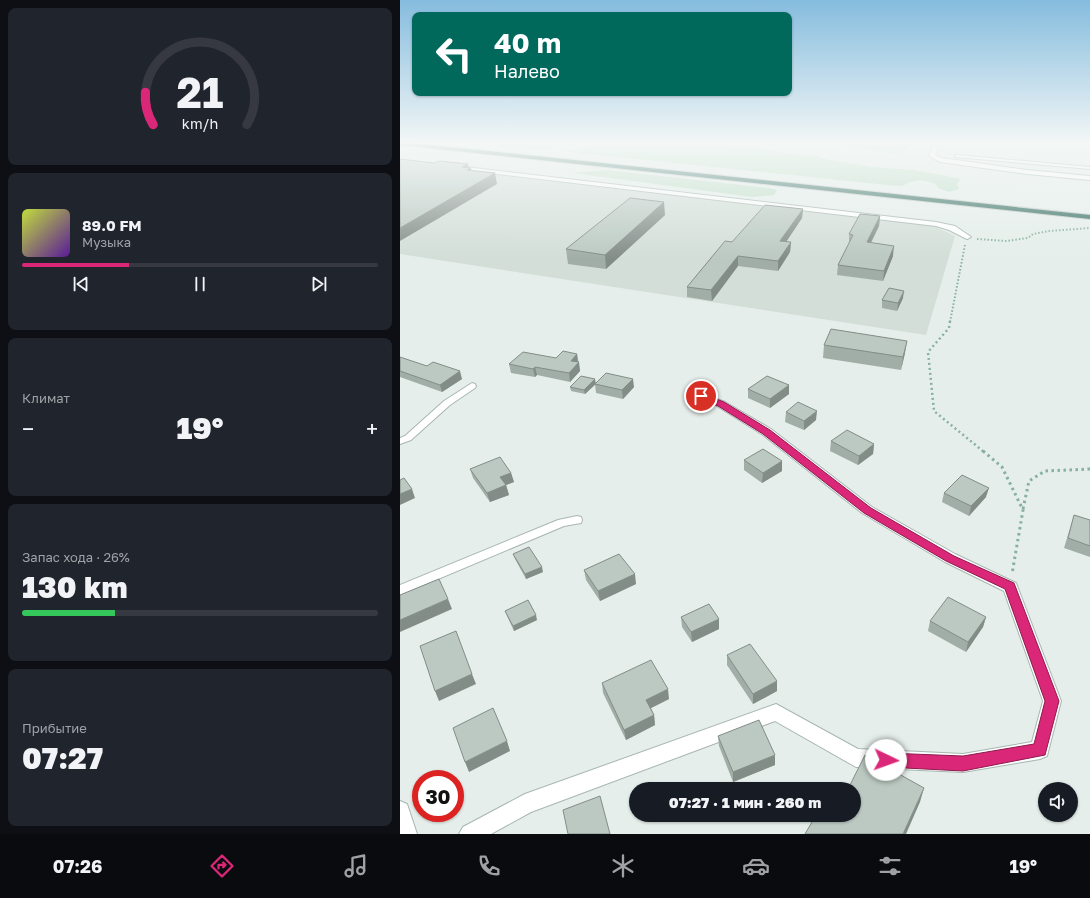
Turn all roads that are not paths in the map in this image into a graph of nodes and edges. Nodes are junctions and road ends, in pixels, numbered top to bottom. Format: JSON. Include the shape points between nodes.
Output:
{"nodes":[{"id":1,"x":575,"y":182,"type":"edge"},
{"id":2,"x":763,"y":182,"type":"edge"},
{"id":3,"x":805,"y":182,"type":"edge"},
{"id":4,"x":1090,"y":212,"type":"edge"},
{"id":5,"x":1090,"y":217,"type":"edge"},
{"id":6,"x":967,"y":237,"type":"road end"},
{"id":7,"x":472,"y":386,"type":"dead end"},
{"id":8,"x":701,"y":396,"type":"dead end"},
{"id":9,"x":400,"y":441,"type":"edge"},
{"id":10,"x":577,"y":520,"type":"dead end"},
{"id":11,"x":400,"y":590,"type":"edge"},
{"id":12,"x":400,"y":810,"type":"edge"},
{"id":13,"x":473,"y":833,"type":"edge"},
{"id":14,"x":406,"y":834,"type":"edge"}],
"edges":[{"from":1,"to":6,"type":"street","via":[[936,224],[952,228]]},
{"from":2,"to":5,"type":"highway"},
{"from":3,"to":4,"type":"highway"},
{"from":7,"to":9,"type":"lane","via":[[447,403],[408,438]]},
{"from":8,"to":13,"type":"street","via":[[721,404],[767,432],[867,510],[950,558],[1010,586],[1052,701],[1040,750],[963,764],[856,758],[776,712],[525,804]]},
{"from":10,"to":11,"type":"lane","via":[[562,523]]},
{"from":12,"to":14,"type":"street"}]}
